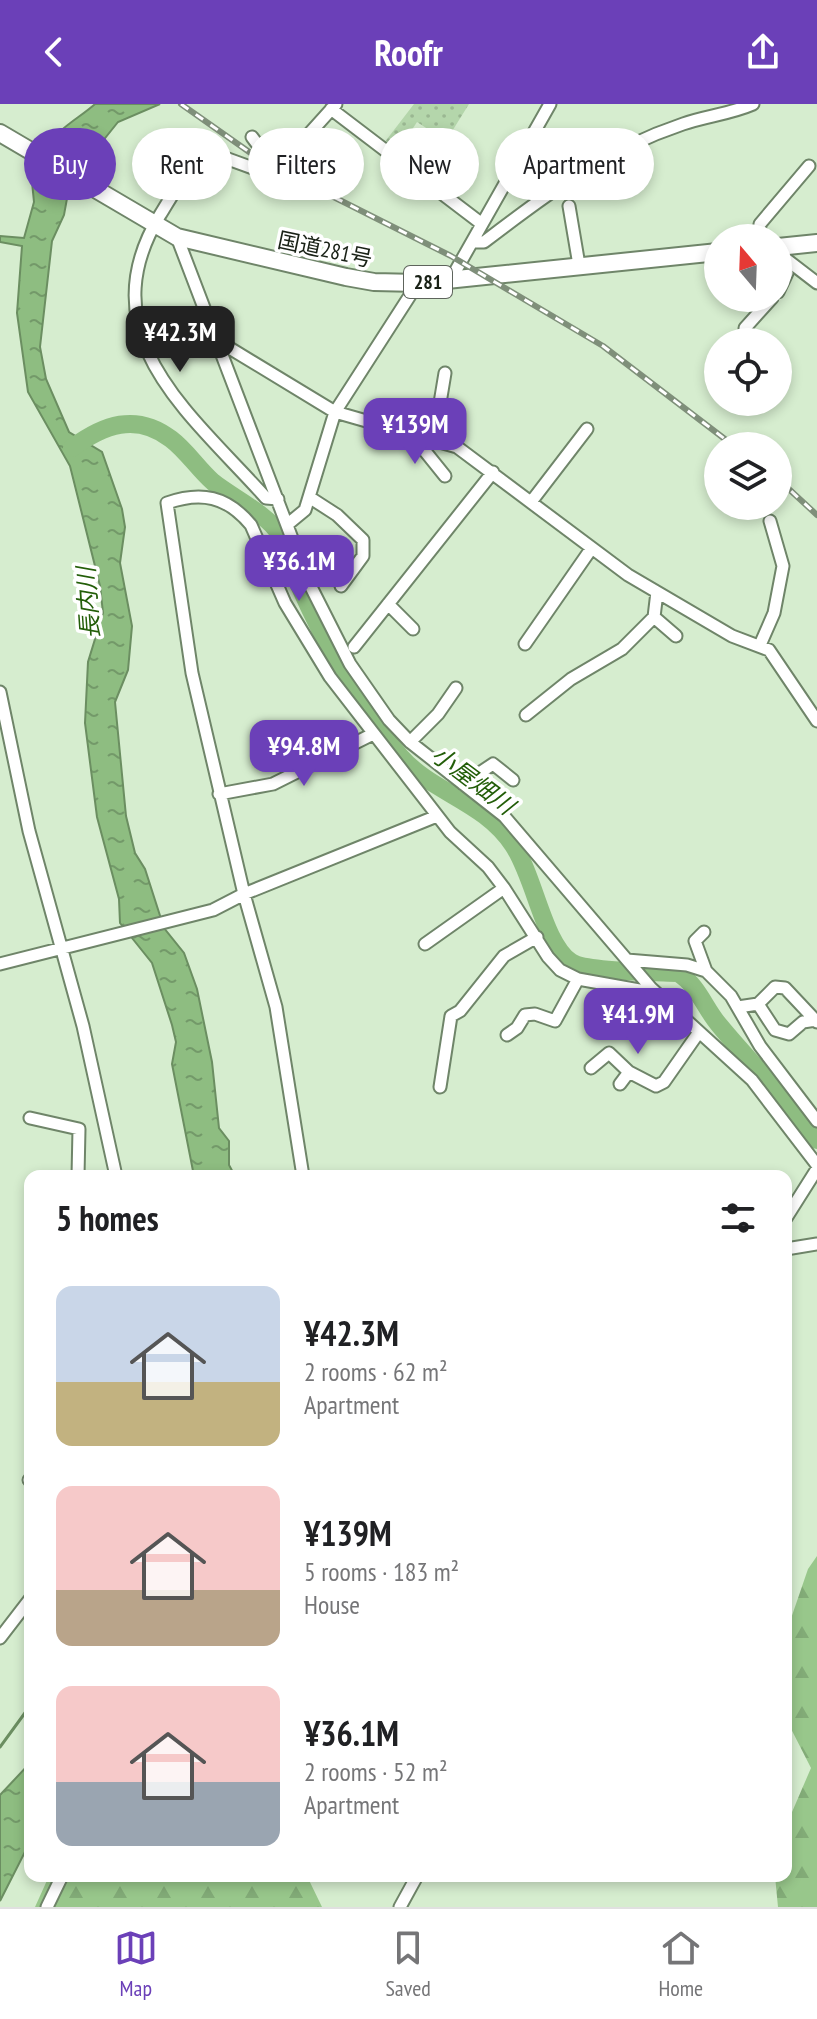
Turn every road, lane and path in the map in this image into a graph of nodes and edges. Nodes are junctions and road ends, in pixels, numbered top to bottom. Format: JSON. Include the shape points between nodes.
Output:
{"nodes":[{"id":1,"x":550,"y":104,"type":"edge"},
{"id":2,"x":709,"y":104,"type":"edge"},
{"id":3,"x":753,"y":104,"type":"edge"},
{"id":4,"x":334,"y":107,"type":"edge"},
{"id":5,"x":718,"y":117,"type":"junction"},
{"id":6,"x":315,"y":128,"type":"edge"},
{"id":7,"x":0,"y":133,"type":"edge"},
{"id":8,"x":248,"y":166,"type":"edge"},
{"id":9,"x":809,"y":166,"type":"dead end"},
{"id":10,"x":569,"y":206,"type":"dead end"},
{"id":11,"x":150,"y":224,"type":"junction"},
{"id":12,"x":482,"y":224,"type":"junction"},
{"id":13,"x":760,"y":224,"type":"edge"},
{"id":14,"x":177,"y":237,"type":"junction"},
{"id":15,"x":472,"y":242,"type":"junction"},
{"id":16,"x":817,"y":243,"type":"edge"},
{"id":17,"x":792,"y":249,"type":"edge"},
{"id":18,"x":704,"y":253,"type":"edge"},
{"id":19,"x":792,"y":263,"type":"edge"},
{"id":20,"x":579,"y":265,"type":"junction"},
{"id":21,"x":451,"y":279,"type":"junction"},
{"id":22,"x":418,"y":283,"type":"junction"},
{"id":23,"x":817,"y":283,"type":"edge"},
{"id":24,"x":759,"y":312,"type":"edge"},
{"id":25,"x":745,"y":328,"type":"dead end"},
{"id":26,"x":217,"y":340,"type":"junction"},
{"id":27,"x":445,"y":373,"type":"dead end"},
{"id":28,"x":335,"y":412,"type":"junction"},
{"id":29,"x":587,"y":429,"type":"dead end"},
{"id":30,"x":412,"y":435,"type":"junction"},
{"id":31,"x":425,"y":438,"type":"junction"},
{"id":32,"x":493,"y":472,"type":"junction"},
{"id":33,"x":445,"y":476,"type":"dead end"},
{"id":34,"x":309,"y":497,"type":"junction"},
{"id":35,"x":278,"y":499,"type":"junction"},
{"id":36,"x":531,"y":502,"type":"junction"},
{"id":37,"x":770,"y":521,"type":"dead end"},
{"id":38,"x":288,"y":524,"type":"junction"},
{"id":39,"x":591,"y":549,"type":"junction"},
{"id":40,"x":341,"y":586,"type":"dead end"},
{"id":41,"x":657,"y":592,"type":"junction"},
{"id":42,"x":388,"y":604,"type":"junction"},
{"id":43,"x":654,"y":617,"type":"junction"},
{"id":44,"x":413,"y":629,"type":"dead end"},
{"id":45,"x":676,"y":636,"type":"dead end"},
{"id":46,"x":525,"y":644,"type":"dead end"},
{"id":47,"x":760,"y":645,"type":"junction"},
{"id":48,"x":354,"y":647,"type":"dead end"},
{"id":49,"x":348,"y":665,"type":"junction"},
{"id":50,"x":332,"y":676,"type":"junction"},
{"id":51,"x":456,"y":688,"type":"dead end"},
{"id":52,"x":0,"y":692,"type":"edge"},
{"id":53,"x":526,"y":715,"type":"dead end"},
{"id":54,"x":817,"y":721,"type":"edge"},
{"id":55,"x":373,"y":734,"type":"junction"},
{"id":56,"x":4,"y":735,"type":"edge"},
{"id":57,"x":410,"y":742,"type":"junction"},
{"id":58,"x":513,"y":780,"type":"dead end"},
{"id":59,"x":463,"y":784,"type":"junction"},
{"id":60,"x":219,"y":794,"type":"junction"},
{"id":61,"x":437,"y":816,"type":"junction"},
{"id":62,"x":504,"y":888,"type":"junction"},
{"id":63,"x":244,"y":894,"type":"junction"},
{"id":64,"x":704,"y":932,"type":"dead end"},
{"id":65,"x":537,"y":937,"type":"junction"},
{"id":66,"x":425,"y":944,"type":"dead end"},
{"id":67,"x":61,"y":950,"type":"junction"},
{"id":68,"x":629,"y":963,"type":"junction"},
{"id":69,"x":0,"y":964,"type":"edge"},
{"id":70,"x":706,"y":971,"type":"junction"},
{"id":71,"x":578,"y":979,"type":"junction"},
{"id":72,"x":615,"y":988,"type":"junction"},
{"id":73,"x":653,"y":990,"type":"junction"},
{"id":74,"x":758,"y":1004,"type":"junction"},
{"id":75,"x":738,"y":1007,"type":"junction"},
{"id":76,"x":633,"y":1019,"type":"dead end"},
{"id":77,"x":816,"y":1021,"type":"edge"},
{"id":78,"x":699,"y":1032,"type":"junction"},
{"id":79,"x":507,"y":1035,"type":"dead end"},
{"id":80,"x":591,"y":1068,"type":"dead end"},
{"id":81,"x":629,"y":1072,"type":"junction"},
{"id":82,"x":620,"y":1084,"type":"dead end"},
{"id":83,"x":440,"y":1087,"type":"dead end"},
{"id":84,"x":817,"y":1099,"type":"edge"},
{"id":85,"x":809,"y":1111,"type":"junction"},
{"id":86,"x":30,"y":1118,"type":"dead end"},
{"id":87,"x":817,"y":1121,"type":"edge"},
{"id":88,"x":817,"y":1167,"type":"edge"},
{"id":89,"x":78,"y":1170,"type":"edge"},
{"id":90,"x":115,"y":1170,"type":"edge"},
{"id":91,"x":302,"y":1170,"type":"edge"},
{"id":92,"x":792,"y":1208,"type":"edge"},
{"id":93,"x":817,"y":1244,"type":"edge"},
{"id":94,"x":792,"y":1248,"type":"edge"},
{"id":95,"x":24,"y":1607,"type":"edge"},
{"id":96,"x":0,"y":1638,"type":"edge"},
{"id":97,"x":59,"y":1882,"type":"edge"},
{"id":98,"x":414,"y":1882,"type":"edge"},
{"id":99,"x":47,"y":1907,"type":"edge"},
{"id":100,"x":400,"y":1907,"type":"edge"}],
"edges":[{"from":1,"to":12,"type":"street"},
{"from":2,"to":5,"type":"street"},
{"from":3,"to":5,"type":"street"},
{"from":4,"to":6,"type":"street"},
{"from":4,"to":12,"type":"street"},
{"from":5,"to":15,"type":"street","via":[[684,123],[592,163],[484,242]]},
{"from":7,"to":11,"type":"highway","name":"国道281号","number":"281"},
{"from":8,"to":11,"type":"street","via":[[217,155],[205,158]]},
{"from":9,"to":13,"type":"street"},
{"from":10,"to":20,"type":"street"},
{"from":11,"to":14,"type":"highway","name":"国道281号","number":"281"},
{"from":11,"to":35,"type":"street","via":[[134,302],[142,344],[179,400],[266,498]]},
{"from":12,"to":15,"type":"street"},
{"from":14,"to":22,"type":"highway","name":"国道281号","number":"281","via":[[360,280]]},
{"from":14,"to":26,"type":"street"},
{"from":15,"to":21,"type":"street"},
{"from":16,"to":17,"type":"highway"},
{"from":18,"to":20,"type":"highway","name":"国道281号","number":"281"},
{"from":19,"to":23,"type":"street"},
{"from":20,"to":21,"type":"highway","name":"国道281号","number":"281"},
{"from":21,"to":22,"type":"highway","name":"国道281号","number":"281"},
{"from":22,"to":28,"type":"street"},
{"from":24,"to":25,"type":"street"},
{"from":26,"to":28,"type":"street"},
{"from":26,"to":35,"type":"street"},
{"from":27,"to":31,"type":"street","via":[[440,403]]},
{"from":28,"to":30,"type":"street"},
{"from":28,"to":34,"type":"street"},
{"from":29,"to":36,"type":"street"},
{"from":30,"to":31,"type":"street"},
{"from":30,"to":33,"type":"street"},
{"from":31,"to":32,"type":"street","via":[[457,447]]},
{"from":32,"to":36,"type":"street"},
{"from":32,"to":42,"type":"street"},
{"from":34,"to":38,"type":"street","via":[[300,518]]},
{"from":34,"to":40,"type":"street","via":[[363,540],[363,556]]},
{"from":35,"to":38,"type":"street"},
{"from":36,"to":39,"type":"street"},
{"from":37,"to":47,"type":"street","via":[[783,566],[774,613]]},
{"from":38,"to":49,"type":"street"},
{"from":39,"to":41,"type":"street"},
{"from":39,"to":46,"type":"street"},
{"from":41,"to":43,"type":"street"},
{"from":41,"to":47,"type":"street","via":[[732,636]]},
{"from":42,"to":44,"type":"street"},
{"from":42,"to":48,"type":"street"},
{"from":43,"to":45,"type":"street"},
{"from":43,"to":53,"type":"street","via":[[622,649],[571,679]]},
{"from":47,"to":54,"type":"street","via":[[769,650]]},
{"from":49,"to":50,"type":"street"},
{"from":49,"to":57,"type":"street"},
{"from":50,"to":55,"type":"street"},
{"from":50,"to":60,"type":"street","via":[[289,611],[242,514],[199,494],[167,503],[192,673]]},
{"from":51,"to":57,"type":"street"},
{"from":52,"to":56,"type":"street"},
{"from":55,"to":60,"type":"street","via":[[273,784]]},
{"from":55,"to":61,"type":"street"},
{"from":56,"to":67,"type":"street"},
{"from":57,"to":59,"type":"street"},
{"from":58,"to":59,"type":"street","via":[[493,764]]},
{"from":59,"to":68,"type":"street","via":[[504,816]]},
{"from":60,"to":63,"type":"street"},
{"from":61,"to":62,"type":"street"},
{"from":61,"to":63,"type":"street"},
{"from":62,"to":65,"type":"street"},
{"from":62,"to":66,"type":"street"},
{"from":63,"to":67,"type":"street","via":[[213,910]]},
{"from":63,"to":91,"type":"street","via":[[276,1007]]},
{"from":64,"to":70,"type":"street","via":[[695,941]]},
{"from":65,"to":71,"type":"street","via":[[560,970]]},
{"from":65,"to":83,"type":"street","via":[[504,956],[451,1016]]},
{"from":67,"to":69,"type":"street"},
{"from":67,"to":90,"type":"street"},
{"from":68,"to":70,"type":"street","via":[[687,965]]},
{"from":68,"to":73,"type":"street"},
{"from":70,"to":75,"type":"street"},
{"from":71,"to":72,"type":"street"},
{"from":71,"to":79,"type":"street","via":[[555,1021],[525,1015]]},
{"from":72,"to":73,"type":"street"},
{"from":72,"to":76,"type":"street"},
{"from":73,"to":78,"type":"street"},
{"from":74,"to":75,"type":"street"},
{"from":74,"to":77,"type":"street","via":[[775,1030],[789,1034],[803,1022]]},
{"from":74,"to":77,"type":"street","via":[[775,987],[785,988]]},
{"from":75,"to":85,"type":"street"},
{"from":78,"to":81,"type":"street","via":[[664,1082],[656,1086]]},
{"from":78,"to":88,"type":"street","via":[[752,1080]]},
{"from":80,"to":81,"type":"street","via":[[609,1053]]},
{"from":81,"to":82,"type":"street"},
{"from":84,"to":85,"type":"street"},
{"from":85,"to":87,"type":"street"},
{"from":86,"to":89,"type":"street","via":[[79,1129]]},
{"from":88,"to":92,"type":"street"},
{"from":93,"to":94,"type":"street"},
{"from":95,"to":96,"type":"street"},
{"from":97,"to":99,"type":"street"},
{"from":98,"to":100,"type":"street"}]}
